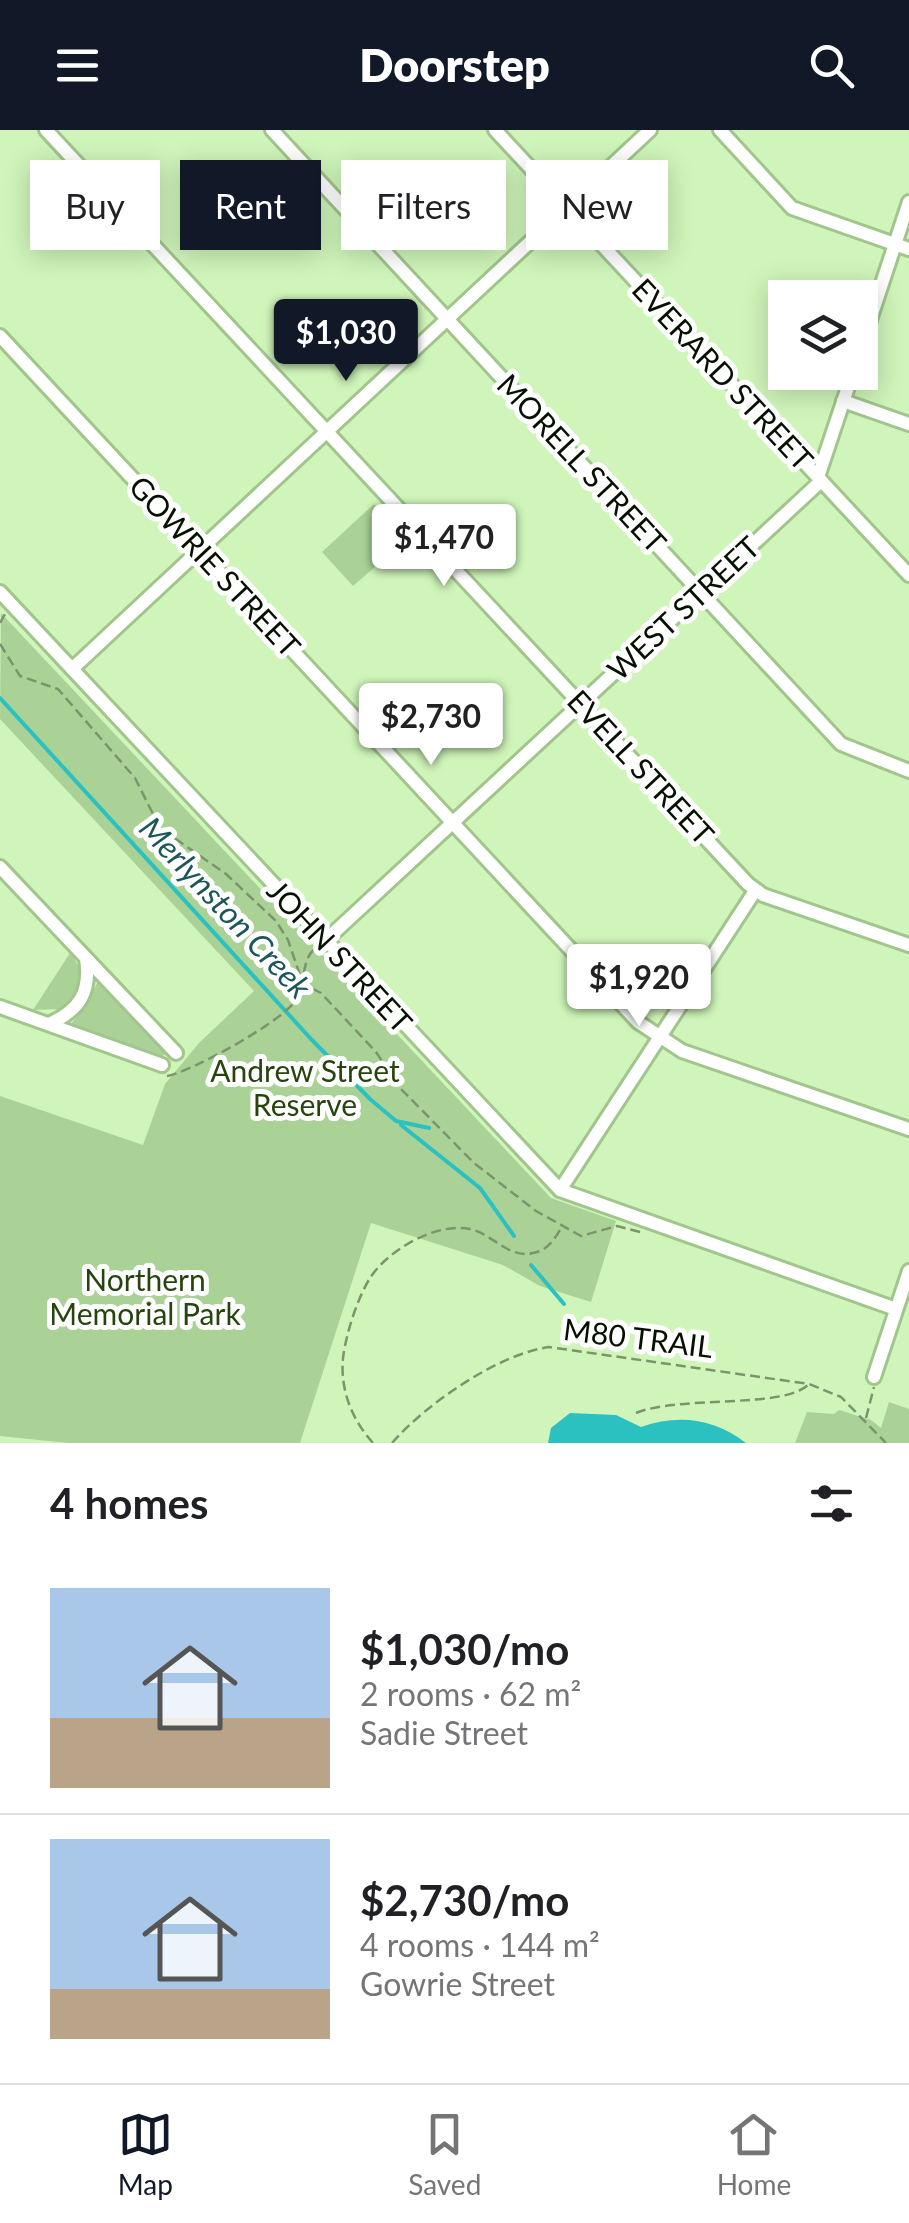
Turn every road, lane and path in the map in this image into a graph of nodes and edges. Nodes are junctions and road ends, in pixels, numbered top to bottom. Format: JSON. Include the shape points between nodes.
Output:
{"nodes":[{"id":1,"x":46,"y":130,"type":"edge"},
{"id":2,"x":272,"y":130,"type":"edge"},
{"id":3,"x":495,"y":130,"type":"edge"},
{"id":4,"x":650,"y":130,"type":"edge"},
{"id":5,"x":720,"y":130,"type":"edge"},
{"id":6,"x":618,"y":160,"type":"edge"},
{"id":7,"x":526,"y":163,"type":"edge"},
{"id":8,"x":909,"y":202,"type":"edge"},
{"id":9,"x":526,"y":245,"type":"edge"},
{"id":10,"x":902,"y":247,"type":"edge"},
{"id":11,"x":607,"y":250,"type":"edge"},
{"id":12,"x":878,"y":306,"type":"edge"},
{"id":13,"x":447,"y":319,"type":"junction"},
{"id":14,"x":0,"y":336,"type":"edge"},
{"id":15,"x":846,"y":390,"type":"edge"},
{"id":16,"x":843,"y":401,"type":"junction"},
{"id":17,"x":909,"y":424,"type":"edge"},
{"id":18,"x":326,"y":431,"type":"junction"},
{"id":19,"x":820,"y":479,"type":"junction"},
{"id":20,"x":199,"y":550,"type":"junction"},
{"id":21,"x":909,"y":575,"type":"edge"},
{"id":22,"x":0,"y":592,"type":"edge"},
{"id":23,"x":701,"y":593,"type":"junction"},
{"id":24,"x":0,"y":644,"type":"edge"},
{"id":25,"x":72,"y":670,"type":"junction"},
{"id":26,"x":580,"y":705,"type":"junction"},
{"id":27,"x":909,"y":771,"type":"edge"},
{"id":28,"x":453,"y":824,"type":"junction"},
{"id":29,"x":0,"y":866,"type":"edge"},
{"id":30,"x":755,"y":891,"type":"junction"},
{"id":31,"x":326,"y":941,"type":"junction"},
{"id":32,"x":909,"y":945,"type":"edge"},
{"id":33,"x":86,"y":958,"type":"junction"},
{"id":34,"x":303,"y":984,"type":"junction"},
{"id":35,"x":0,"y":1007,"type":"edge"},
{"id":36,"x":49,"y":1024,"type":"junction"},
{"id":37,"x":658,"y":1039,"type":"junction"},
{"id":38,"x":176,"y":1053,"type":"dead end"},
{"id":39,"x":164,"y":1070,"type":"joint"},
{"id":40,"x":909,"y":1129,"type":"edge"},
{"id":41,"x":560,"y":1190,"type":"junction"},
{"id":42,"x":562,"y":1227,"type":"junction"},
{"id":43,"x":644,"y":1234,"type":"dead end"},
{"id":44,"x":909,"y":1271,"type":"edge"},
{"id":45,"x":896,"y":1309,"type":"junction"},
{"id":46,"x":874,"y":1377,"type":"joint"},
{"id":47,"x":810,"y":1384,"type":"junction"},
{"id":48,"x":636,"y":1412,"type":"dead end"},
{"id":49,"x":866,"y":1419,"type":"junction"},
{"id":50,"x":373,"y":1443,"type":"edge"},
{"id":51,"x":392,"y":1443,"type":"edge"},
{"id":52,"x":886,"y":1443,"type":"edge"}],
"edges":[{"from":1,"to":18,"type":"street","name":"EVELL STREET"},
{"from":2,"to":13,"type":"street","name":"MORELL STREET"},
{"from":3,"to":7,"type":"street","name":"EVERARD STREET"},
{"from":4,"to":6,"type":"street"},
{"from":5,"to":10,"type":"street","via":[[792,208]]},
{"from":8,"to":10,"type":"street"},
{"from":9,"to":13,"type":"street"},
{"from":10,"to":12,"type":"street"},
{"from":11,"to":19,"type":"street","name":"EVERARD STREET"},
{"from":13,"to":18,"type":"street"},
{"from":13,"to":23,"type":"street","name":"MORELL STREET"},
{"from":14,"to":20,"type":"street","name":"GOWRIE STREET"},
{"from":15,"to":16,"type":"street","name":"WEST STREET"},
{"from":16,"to":17,"type":"street"},
{"from":16,"to":19,"type":"street","name":"WEST STREET"},
{"from":18,"to":20,"type":"street"},
{"from":18,"to":26,"type":"street","name":"EVELL STREET"},
{"from":19,"to":21,"type":"street","name":"EVERARD STREET"},
{"from":19,"to":23,"type":"street","name":"WEST STREET"},
{"from":20,"to":25,"type":"street"},
{"from":20,"to":28,"type":"street","name":"GOWRIE STREET"},
{"from":22,"to":25,"type":"street","name":"JOHN STREET"},
{"from":23,"to":26,"type":"street","name":"WEST STREET"},
{"from":23,"to":27,"type":"street","name":"MORELL STREET","via":[[842,744]]},
{"from":24,"to":34,"type":"path","via":[[20,676],[58,689],[135,778],[160,828],[226,874],[276,921]]},
{"from":25,"to":31,"type":"street","name":"JOHN STREET"},
{"from":26,"to":28,"type":"street","name":"WEST STREET"},
{"from":26,"to":30,"type":"street","name":"EVELL STREET"},
{"from":28,"to":31,"type":"street","name":"WEST STREET"},
{"from":28,"to":37,"type":"street","name":"GOWRIE STREET"},
{"from":29,"to":33,"type":"street"},
{"from":30,"to":32,"type":"street","name":"EVELL STREET"},
{"from":30,"to":37,"type":"street"},
{"from":31,"to":34,"type":"path","via":[[307,956]]},
{"from":31,"to":41,"type":"street","name":"JOHN STREET"},
{"from":33,"to":36,"type":"street","via":[[82,1002]]},
{"from":33,"to":38,"type":"street"},
{"from":34,"to":39,"type":"path","via":[[298,1000],[260,1034]]},
{"from":34,"to":42,"type":"path","via":[[321,993],[474,1163]]},
{"from":35,"to":36,"type":"street"},
{"from":36,"to":39,"type":"street"},
{"from":37,"to":40,"type":"street","name":"GOWRIE STREET"},
{"from":37,"to":41,"type":"street"},
{"from":41,"to":45,"type":"street","name":"JOHN STREET"},
{"from":42,"to":43,"type":"path","via":[[582,1236],[617,1226]]},
{"from":42,"to":50,"type":"path","via":[[554,1241],[532,1254],[506,1249],[470,1229],[430,1233],[378,1268],[365,1288],[343,1364],[350,1409]]},
{"from":44,"to":45,"type":"street"},
{"from":45,"to":46,"type":"street"},
{"from":46,"to":49,"type":"path"},
{"from":47,"to":48,"type":"path","via":[[788,1396],[658,1404]]},
{"from":47,"to":49,"type":"path","name":"M80 TRAIL","via":[[841,1397]]},
{"from":47,"to":51,"type":"path","name":"M80 TRAIL","via":[[549,1347],[438,1400]]},
{"from":49,"to":52,"type":"path","name":"M80 TRAIL"}]}
